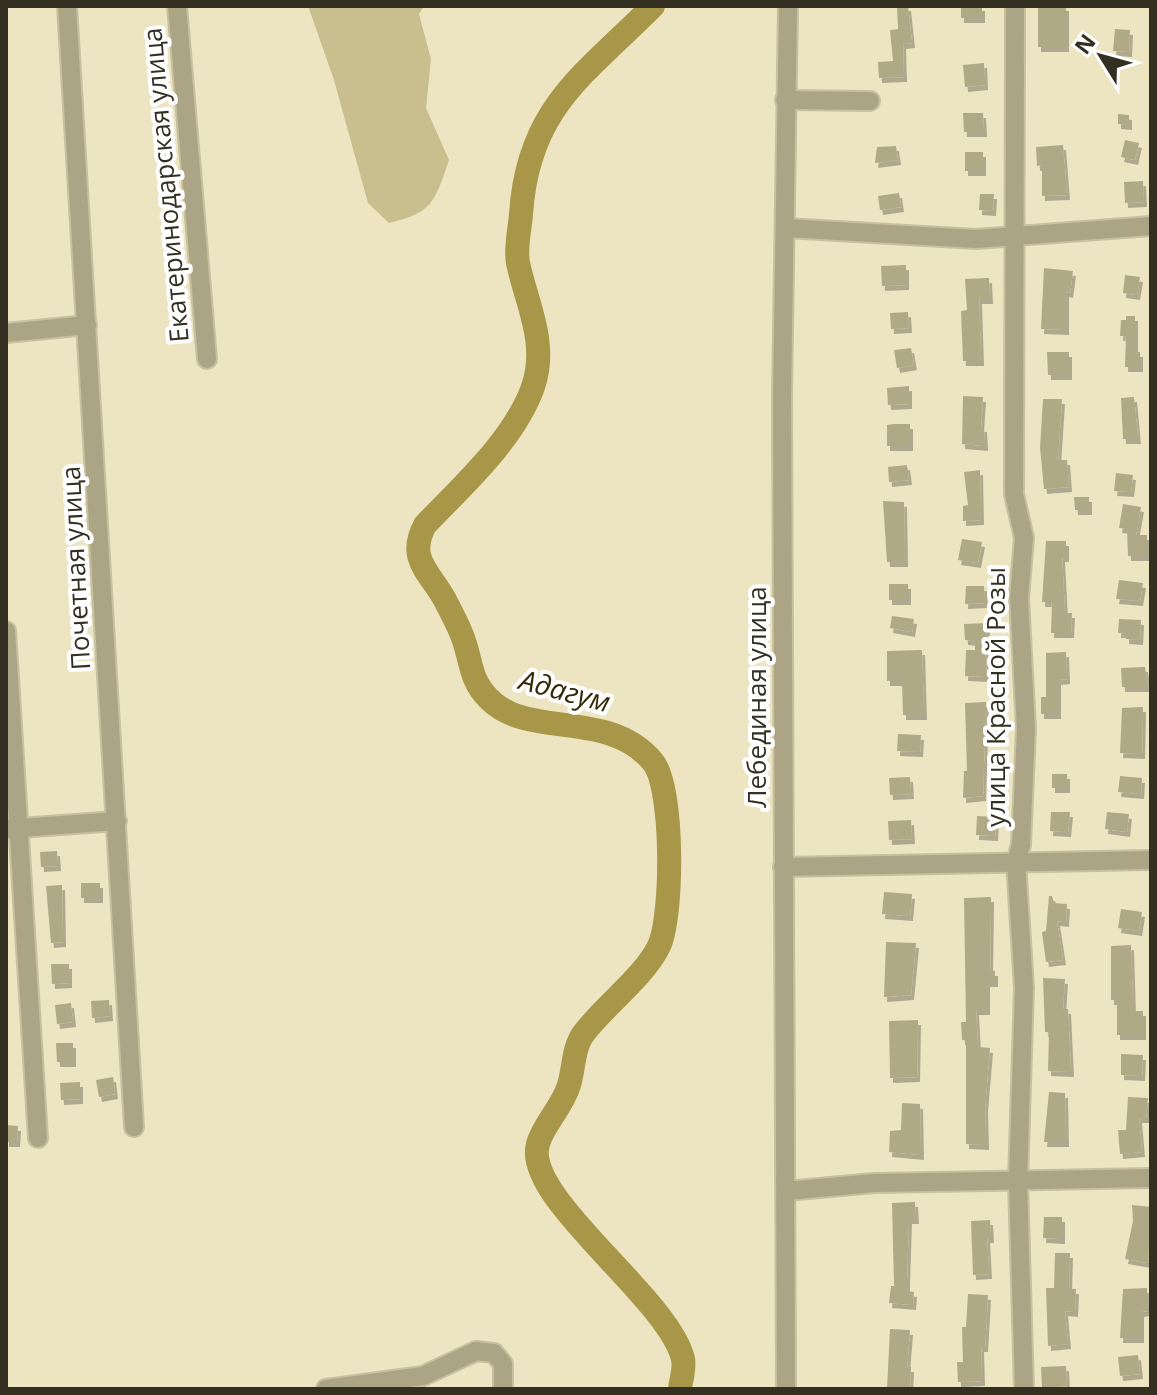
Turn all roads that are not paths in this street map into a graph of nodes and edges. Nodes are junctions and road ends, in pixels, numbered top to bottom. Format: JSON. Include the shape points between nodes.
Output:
{"nodes":[{"id":1,"x":67,"y":6,"type":"edge"},
{"id":2,"x":177,"y":6,"type":"edge"},
{"id":3,"x":788,"y":6,"type":"edge"},
{"id":4,"x":1015,"y":6,"type":"edge"},
{"id":5,"x":785,"y":100,"type":"junction"},
{"id":6,"x":870,"y":101,"type":"dead end"},
{"id":7,"x":1151,"y":226,"type":"edge"},
{"id":8,"x":786,"y":228,"type":"junction"},
{"id":9,"x":1014,"y":237,"type":"junction"},
{"id":10,"x":87,"y":325,"type":"junction"},
{"id":11,"x":6,"y":333,"type":"edge"},
{"id":12,"x":207,"y":359,"type":"dead end"},
{"id":13,"x":6,"y":631,"type":"edge"},
{"id":14,"x":117,"y":821,"type":"junction"},
{"id":15,"x":13,"y":828,"type":"edge"},
{"id":16,"x":1151,"y":860,"type":"edge"},
{"id":17,"x":1016,"y":862,"type":"junction"},
{"id":18,"x":783,"y":867,"type":"junction"},
{"id":19,"x":134,"y":1127,"type":"dead end"},
{"id":20,"x":38,"y":1138,"type":"dead end"},
{"id":21,"x":1151,"y":1178,"type":"edge"},
{"id":22,"x":1018,"y":1181,"type":"junction"},
{"id":23,"x":786,"y":1191,"type":"junction"},
{"id":24,"x":326,"y":1389,"type":"edge"},
{"id":25,"x":503,"y":1389,"type":"edge"},
{"id":26,"x":786,"y":1389,"type":"edge"},
{"id":27,"x":1024,"y":1389,"type":"edge"}],
"edges":[{"from":1,"to":10,"type":"street","name":"Почетная улица"},
{"from":2,"to":12,"type":"street","name":"Екатеринодарская улица"},
{"from":3,"to":5,"type":"street","name":"Лебединая улица"},
{"from":4,"to":9,"type":"street","name":"улица Красной Розы"},
{"from":5,"to":6,"type":"street"},
{"from":5,"to":8,"type":"street","name":"Лебединая улица"},
{"from":7,"to":9,"type":"street"},
{"from":8,"to":9,"type":"street","via":[[884,236]]},
{"from":8,"to":18,"type":"street","name":"Лебединая улица"},
{"from":9,"to":17,"type":"street","name":"улица Красной Розы","via":[[1014,494],[1024,538],[1019,598],[1026,729]]},
{"from":10,"to":11,"type":"street"},
{"from":10,"to":14,"type":"street","name":"Почетная улица"},
{"from":13,"to":15,"type":"street"},
{"from":14,"to":15,"type":"street"},
{"from":14,"to":19,"type":"street","name":"Почетная улица"},
{"from":15,"to":20,"type":"street"},
{"from":16,"to":17,"type":"street"},
{"from":17,"to":18,"type":"street"},
{"from":17,"to":22,"type":"street","name":"улица Красной Розы","via":[[1024,988]]},
{"from":18,"to":23,"type":"street","name":"Лебединая улица"},
{"from":21,"to":22,"type":"street"},
{"from":22,"to":23,"type":"street","via":[[874,1183]]},
{"from":22,"to":27,"type":"street","name":"улица Красной Розы"},
{"from":23,"to":26,"type":"street","name":"Лебединая улица"},
{"from":24,"to":25,"type":"street","via":[[423,1376],[476,1351],[494,1353],[503,1364]]}]}
